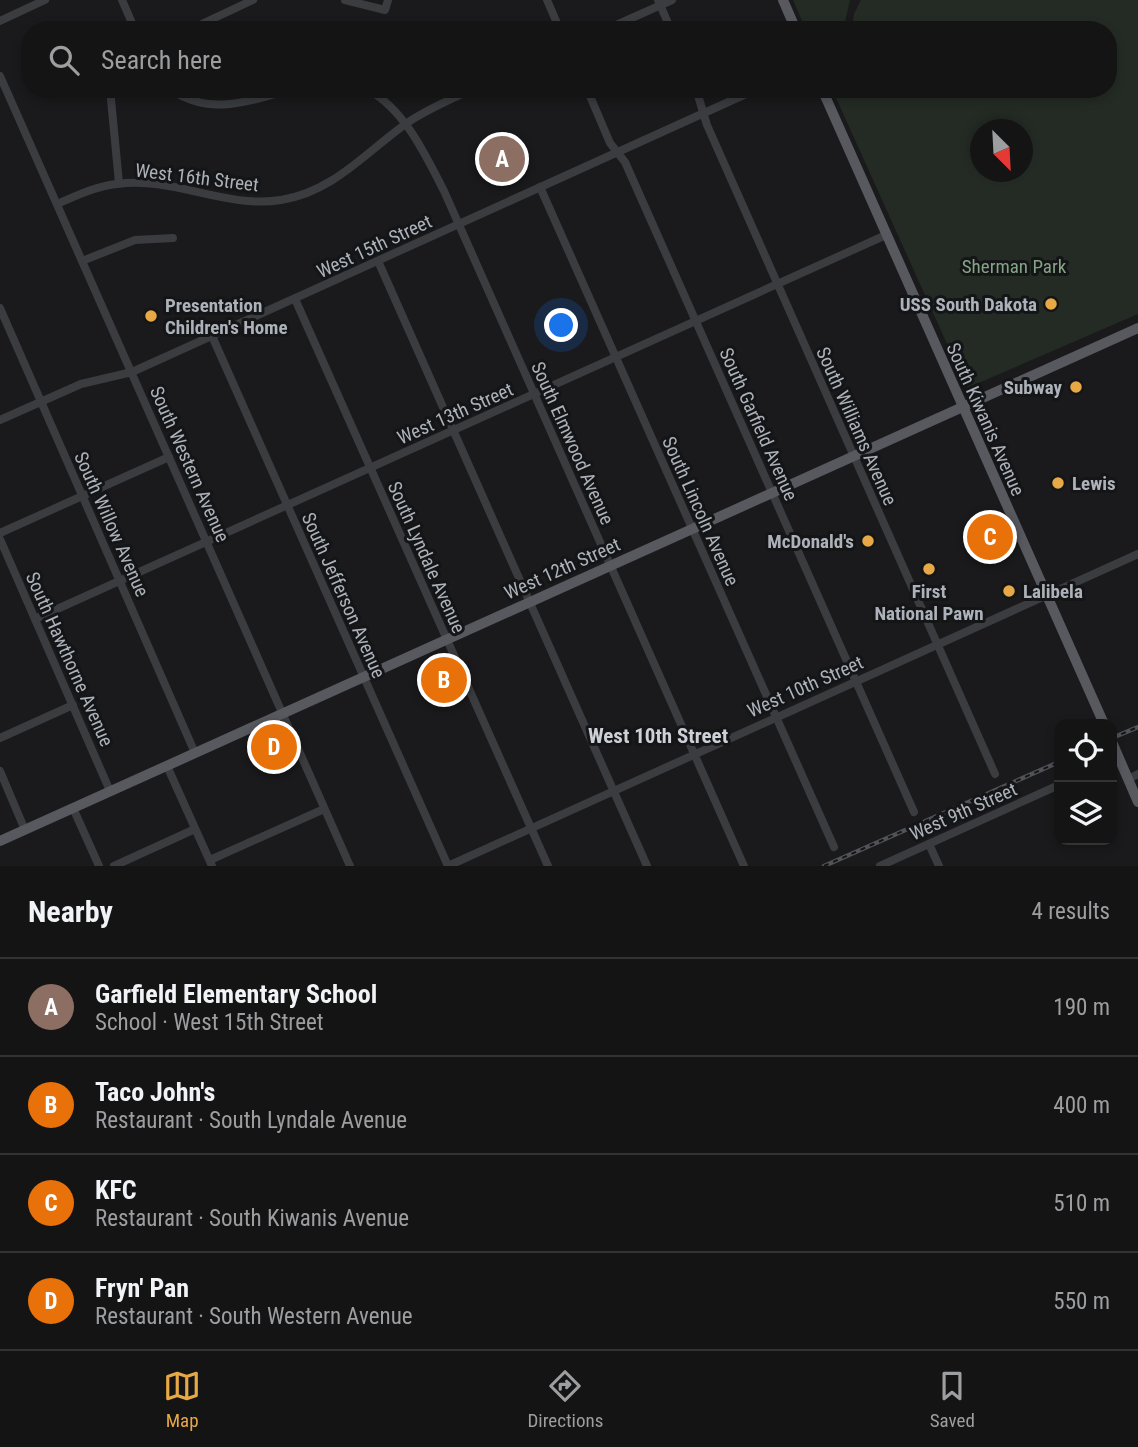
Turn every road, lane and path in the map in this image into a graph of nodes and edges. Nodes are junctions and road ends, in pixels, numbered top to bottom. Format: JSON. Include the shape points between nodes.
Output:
{"nodes":[{"id":1,"x":45,"y":0,"type":"edge"},
{"id":2,"x":122,"y":0,"type":"edge"},
{"id":3,"x":253,"y":0,"type":"edge"},
{"id":4,"x":345,"y":0,"type":"edge"},
{"id":5,"x":388,"y":0,"type":"edge"},
{"id":6,"x":547,"y":0,"type":"edge"},
{"id":7,"x":672,"y":0,"type":"edge"},
{"id":8,"x":783,"y":0,"type":"edge"},
{"id":9,"x":659,"y":3,"type":"edge"},
{"id":10,"x":0,"y":20,"type":"edge"},
{"id":11,"x":131,"y":21,"type":"edge"},
{"id":12,"x":208,"y":21,"type":"edge"},
{"id":13,"x":556,"y":21,"type":"edge"},
{"id":14,"x":624,"y":21,"type":"edge"},
{"id":15,"x":667,"y":21,"type":"edge"},
{"id":16,"x":792,"y":21,"type":"edge"},
{"id":17,"x":0,"y":76,"type":"edge"},
{"id":18,"x":111,"y":98,"type":"edge"},
{"id":19,"x":187,"y":98,"type":"edge"},
{"id":20,"x":255,"y":98,"type":"edge"},
{"id":21,"x":382,"y":98,"type":"edge"},
{"id":22,"x":453,"y":98,"type":"edge"},
{"id":23,"x":591,"y":98,"type":"edge"},
{"id":24,"x":699,"y":98,"type":"edge"},
{"id":25,"x":737,"y":98,"type":"edge"},
{"id":26,"x":826,"y":98,"type":"edge"},
{"id":27,"x":704,"y":113,"type":"junction"},
{"id":28,"x":406,"y":124,"type":"junction"},
{"id":29,"x":617,"y":152,"type":"junction"},
{"id":30,"x":119,"y":183,"type":"junction"},
{"id":31,"x":540,"y":187,"type":"junction"},
{"id":32,"x":57,"y":204,"type":"junction"},
{"id":33,"x":459,"y":224,"type":"junction"},
{"id":34,"x":886,"y":235,"type":"junction"},
{"id":35,"x":173,"y":238,"type":"dead end"},
{"id":36,"x":82,"y":261,"type":"junction"},
{"id":37,"x":378,"y":261,"type":"junction"},
{"id":38,"x":777,"y":284,"type":"junction"},
{"id":39,"x":295,"y":299,"type":"junction"},
{"id":40,"x":0,"y":308,"type":"edge"},
{"id":41,"x":696,"y":321,"type":"junction"},
{"id":42,"x":1138,"y":328,"type":"edge"},
{"id":43,"x":212,"y":336,"type":"junction"},
{"id":44,"x":615,"y":358,"type":"junction"},
{"id":45,"x":132,"y":372,"type":"junction"},
{"id":46,"x":534,"y":394,"type":"junction"},
{"id":47,"x":42,"y":402,"type":"junction"},
{"id":48,"x":962,"y":407,"type":"junction"},
{"id":49,"x":0,"y":420,"type":"edge"},
{"id":50,"x":454,"y":431,"type":"junction"},
{"id":51,"x":853,"y":456,"type":"junction"},
{"id":52,"x":169,"y":457,"type":"junction"},
{"id":53,"x":370,"y":469,"type":"junction"},
{"id":54,"x":772,"y":492,"type":"junction"},
{"id":55,"x":83,"y":496,"type":"junction"},
{"id":56,"x":287,"y":506,"type":"junction"},
{"id":57,"x":691,"y":529,"type":"junction"},
{"id":58,"x":0,"y":533,"type":"edge"},
{"id":59,"x":0,"y":539,"type":"edge"},
{"id":60,"x":207,"y":542,"type":"junction"},
{"id":61,"x":1138,"y":554,"type":"edge"},
{"id":62,"x":611,"y":565,"type":"junction"},
{"id":63,"x":121,"y":581,"type":"junction"},
{"id":64,"x":1045,"y":595,"type":"junction"},
{"id":65,"x":530,"y":602,"type":"junction"},
{"id":66,"x":35,"y":619,"type":"junction"},
{"id":67,"x":446,"y":640,"type":"junction"},
{"id":68,"x":937,"y":644,"type":"junction"},
{"id":69,"x":363,"y":677,"type":"junction"},
{"id":70,"x":856,"y":681,"type":"junction"},
{"id":71,"x":73,"y":705,"type":"junction"},
{"id":72,"x":283,"y":713,"type":"junction"},
{"id":73,"x":774,"y":718,"type":"junction"},
{"id":74,"x":1102,"y":719,"type":"edge"},
{"id":75,"x":0,"y":738,"type":"edge"},
{"id":76,"x":195,"y":753,"type":"junction"},
{"id":77,"x":694,"y":754,"type":"junction"},
{"id":78,"x":1117,"y":763,"type":"edge"},
{"id":79,"x":167,"y":766,"type":"junction"},
{"id":80,"x":0,"y":771,"type":"edge"},
{"id":81,"x":995,"y":774,"type":"dead end"},
{"id":82,"x":1133,"y":777,"type":"edge"},
{"id":83,"x":1054,"y":787,"type":"edge"},
{"id":84,"x":110,"y":791,"type":"junction"},
{"id":85,"x":614,"y":791,"type":"junction"},
{"id":86,"x":1138,"y":802,"type":"edge"},
{"id":87,"x":73,"y":808,"type":"junction"},
{"id":88,"x":324,"y":808,"type":"junction"},
{"id":89,"x":915,"y":812,"type":"dead end"},
{"id":90,"x":531,"y":828,"type":"junction"},
{"id":91,"x":195,"y":829,"type":"junction"},
{"id":92,"x":25,"y":830,"type":"junction"},
{"id":93,"x":0,"y":841,"type":"edge"},
{"id":94,"x":929,"y":844,"type":"junction"},
{"id":95,"x":834,"y":847,"type":"dead end"},
{"id":96,"x":211,"y":863,"type":"edge"},
{"id":97,"x":99,"y":866,"type":"edge"},
{"id":98,"x":114,"y":866,"type":"edge"},
{"id":99,"x":350,"y":866,"type":"edge"},
{"id":100,"x":448,"y":866,"type":"edge"},
{"id":101,"x":548,"y":866,"type":"edge"},
{"id":102,"x":647,"y":866,"type":"edge"},
{"id":103,"x":744,"y":866,"type":"edge"},
{"id":104,"x":880,"y":866,"type":"edge"},
{"id":105,"x":939,"y":866,"type":"edge"}],
"edges":[{"from":1,"to":10,"type":"street"},
{"from":2,"to":11,"type":"street"},
{"from":3,"to":12,"type":"street"},
{"from":4,"to":5,"type":"street","via":[[385,10]]},
{"from":6,"to":13,"type":"street"},
{"from":7,"to":9,"type":"street"},
{"from":8,"to":16,"type":"main road"},
{"from":9,"to":14,"type":"street"},
{"from":9,"to":15,"type":"street"},
{"from":17,"to":32,"type":"street","name":"South Western Avenue"},
{"from":18,"to":30,"type":"street"},
{"from":19,"to":20,"type":"street","via":[[218,107]]},
{"from":21,"to":28,"type":"street","name":"South Elmwood Avenue"},
{"from":22,"to":28,"type":"street","name":"West 16th Street"},
{"from":23,"to":29,"type":"street","name":"South Garfield Avenue"},
{"from":24,"to":27,"type":"street","name":"South Williams Avenue"},
{"from":25,"to":27,"type":"street","name":"West 15th Street"},
{"from":26,"to":34,"type":"main road","name":"South Kiwanis Avenue"},
{"from":27,"to":29,"type":"street","name":"West 15th Street"},
{"from":27,"to":38,"type":"street","name":"South Williams Avenue"},
{"from":28,"to":30,"type":"street","name":"West 16th Street","via":[[332,181],[282,200],[242,202]]},
{"from":28,"to":33,"type":"street","name":"South Elmwood Avenue"},
{"from":29,"to":31,"type":"street","name":"West 15th Street"},
{"from":29,"to":41,"type":"street","name":"South Garfield Avenue"},
{"from":30,"to":32,"type":"street","name":"West 16th Street"},
{"from":31,"to":33,"type":"street","name":"West 15th Street"},
{"from":31,"to":44,"type":"street","name":"South Lincoln Avenue"},
{"from":32,"to":36,"type":"street","name":"South Western Avenue"},
{"from":33,"to":37,"type":"street","name":"West 15th Street"},
{"from":33,"to":46,"type":"street","name":"South Elmwood Avenue"},
{"from":34,"to":38,"type":"street","name":"West 13th Street"},
{"from":34,"to":48,"type":"main road","name":"South Kiwanis Avenue"},
{"from":35,"to":36,"type":"street","via":[[135,240]]},
{"from":36,"to":45,"type":"street","name":"South Western Avenue"},
{"from":37,"to":39,"type":"street","name":"West 15th Street"},
{"from":37,"to":50,"type":"street"},
{"from":38,"to":41,"type":"street","name":"West 13th Street"},
{"from":38,"to":51,"type":"street","name":"South Williams Avenue"},
{"from":39,"to":43,"type":"street","name":"West 15th Street"},
{"from":39,"to":53,"type":"street","name":"South Lyndale Avenue"},
{"from":40,"to":47,"type":"street","name":"South Willow Avenue"},
{"from":41,"to":44,"type":"street","name":"West 13th Street"},
{"from":41,"to":54,"type":"street","name":"South Garfield Avenue"},
{"from":42,"to":48,"type":"main road","name":"West 12th Street"},
{"from":43,"to":45,"type":"street","name":"West 15th Street"},
{"from":43,"to":56,"type":"street","name":"South Jefferson Avenue"},
{"from":44,"to":46,"type":"street","name":"West 13th Street"},
{"from":44,"to":57,"type":"street","name":"South Lincoln Avenue"},
{"from":45,"to":47,"type":"street","name":"West 15th Street","via":[[81,384]]},
{"from":45,"to":52,"type":"street","name":"South Western Avenue"},
{"from":46,"to":50,"type":"street","name":"West 13th Street"},
{"from":46,"to":62,"type":"street","name":"South Elmwood Avenue"},
{"from":47,"to":49,"type":"street","name":"West 15th Street"},
{"from":47,"to":55,"type":"street","name":"South Willow Avenue"},
{"from":48,"to":51,"type":"main road","name":"West 12th Street"},
{"from":48,"to":64,"type":"main road","name":"South Kiwanis Avenue"},
{"from":50,"to":53,"type":"street","name":"West 13th Street"},
{"from":50,"to":65,"type":"street"},
{"from":51,"to":54,"type":"main road","name":"West 12th Street"},
{"from":51,"to":68,"type":"street","name":"South Williams Avenue"},
{"from":52,"to":55,"type":"street"},
{"from":52,"to":60,"type":"street","name":"South Western Avenue"},
{"from":53,"to":56,"type":"street","name":"West 13th Street"},
{"from":53,"to":67,"type":"street","name":"South Lyndale Avenue"},
{"from":54,"to":57,"type":"main road","name":"West 12th Street"},
{"from":54,"to":70,"type":"street","name":"South Garfield Avenue"},
{"from":55,"to":58,"type":"street"},
{"from":55,"to":63,"type":"street","name":"South Willow Avenue"},
{"from":56,"to":60,"type":"street","name":"West 13th Street"},
{"from":56,"to":69,"type":"street","name":"South Jefferson Avenue"},
{"from":57,"to":62,"type":"main road","name":"West 12th Street"},
{"from":57,"to":73,"type":"street","name":"South Lincoln Avenue"},
{"from":59,"to":66,"type":"street","name":"South Hawthorne Avenue"},
{"from":60,"to":63,"type":"street","name":"West 13th Street"},
{"from":60,"to":72,"type":"street","name":"South Western Avenue"},
{"from":61,"to":64,"type":"street","name":"West 10th Street"},
{"from":62,"to":65,"type":"main road","name":"West 12th Street"},
{"from":62,"to":77,"type":"street","name":"South Elmwood Avenue"},
{"from":63,"to":66,"type":"street","name":"West 13th Street"},
{"from":63,"to":76,"type":"street","name":"South Willow Avenue"},
{"from":64,"to":68,"type":"street","name":"West 10th Street"},
{"from":64,"to":74,"type":"main road","name":"South Kiwanis Avenue"},
{"from":65,"to":67,"type":"main road","name":"West 12th Street"},
{"from":65,"to":85,"type":"street"},
{"from":66,"to":71,"type":"street","name":"South Hawthorne Avenue"},
{"from":67,"to":69,"type":"main road","name":"West 12th Street"},
{"from":67,"to":90,"type":"street","name":"South Lyndale Avenue"},
{"from":68,"to":70,"type":"street","name":"West 10th Street"},
{"from":68,"to":81,"type":"street","name":"South Williams Avenue"},
{"from":69,"to":72,"type":"main road","name":"West 12th Street"},
{"from":69,"to":100,"type":"street","name":"South Jefferson Avenue"},
{"from":70,"to":73,"type":"street","name":"West 10th Street"},
{"from":70,"to":89,"type":"street","name":"South Garfield Avenue"},
{"from":71,"to":75,"type":"street"},
{"from":71,"to":84,"type":"street","name":"South Hawthorne Avenue"},
{"from":72,"to":76,"type":"main road","name":"West 12th Street"},
{"from":72,"to":88,"type":"street","name":"South Western Avenue"},
{"from":73,"to":77,"type":"street","name":"West 10th Street"},
{"from":73,"to":95,"type":"street","name":"South Lincoln Avenue"},
{"from":76,"to":79,"type":"main road","name":"West 12th Street"},
{"from":77,"to":85,"type":"street","name":"West 10th Street"},
{"from":77,"to":103,"type":"street","name":"South Elmwood Avenue"},
{"from":78,"to":82,"type":"main road"},
{"from":79,"to":84,"type":"main road","name":"West 12th Street"},
{"from":79,"to":91,"type":"street"},
{"from":80,"to":92,"type":"street"},
{"from":82,"to":86,"type":"main road"},
{"from":83,"to":94,"type":"street","name":"West 9th Street"},
{"from":84,"to":87,"type":"main road","name":"West 12th Street"},
{"from":85,"to":90,"type":"street","name":"West 10th Street"},
{"from":85,"to":102,"type":"street"},
{"from":87,"to":92,"type":"main road","name":"West 12th Street"},
{"from":87,"to":97,"type":"street"},
{"from":88,"to":96,"type":"street"},
{"from":88,"to":99,"type":"street","name":"South Western Avenue"},
{"from":90,"to":100,"type":"street","name":"West 10th Street"},
{"from":90,"to":101,"type":"street","name":"South Lyndale Avenue"},
{"from":91,"to":96,"type":"street"},
{"from":91,"to":98,"type":"street"},
{"from":92,"to":93,"type":"main road","name":"West 12th Street"},
{"from":94,"to":104,"type":"street","name":"West 9th Street"},
{"from":94,"to":105,"type":"street"}]}
